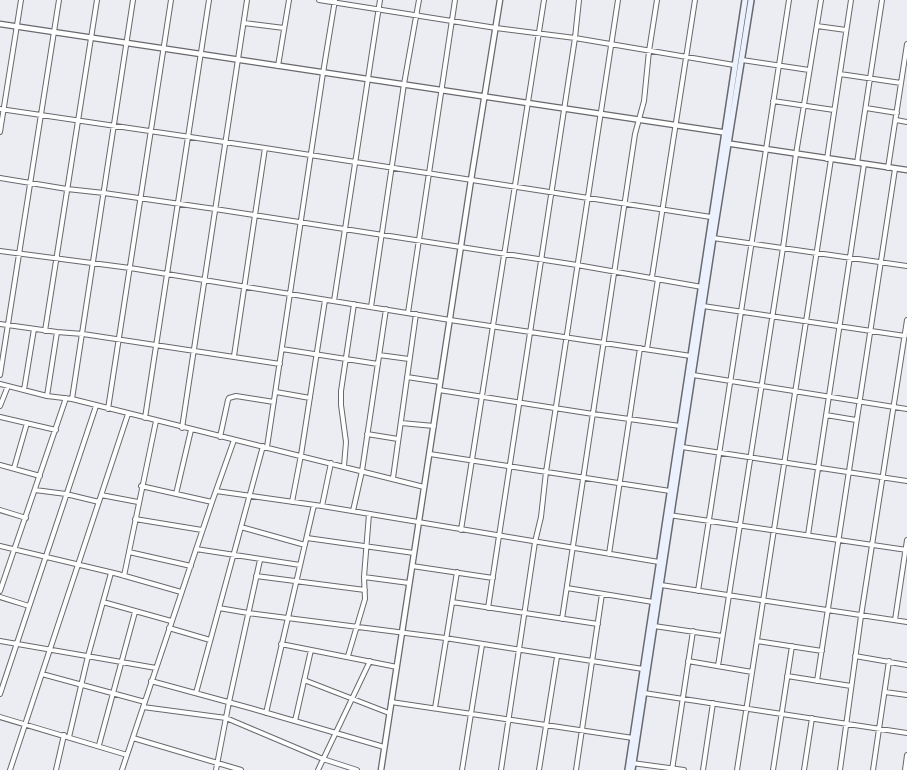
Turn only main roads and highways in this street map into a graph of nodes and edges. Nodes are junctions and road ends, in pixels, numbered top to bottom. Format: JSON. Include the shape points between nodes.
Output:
{"nodes":[{"id":1,"x":745,"y":0,"type":"edge"},
{"id":2,"x":751,"y":0,"type":"edge"},
{"id":3,"x":727,"y":133,"type":"junction"},
{"id":4,"x":725,"y":143,"type":"junction"},
{"id":5,"x":704,"y":287,"type":"junction"},
{"id":6,"x":698,"y":328,"type":"junction"},
{"id":7,"x":669,"y":515,"type":"junction"},
{"id":8,"x":631,"y":762,"type":"junction"},
{"id":9,"x":628,"y":770,"type":"edge"},
{"id":10,"x":632,"y":770,"type":"edge"}],
"edges":[{"from":1,"to":3,"type":"main road"},
{"from":2,"to":3,"type":"main road"},
{"from":3,"to":4,"type":"main road"},
{"from":4,"to":5,"type":"main road"},
{"from":4,"to":5,"type":"main road","via":[[711,217]]},
{"from":5,"to":6,"type":"main road"},
{"from":5,"to":6,"type":"main road"},
{"from":6,"to":7,"type":"main road"},
{"from":6,"to":7,"type":"main road","via":[[680,426]]},
{"from":7,"to":8,"type":"main road","via":[[661,585]]},
{"from":7,"to":8,"type":"main road","via":[[659,562]]},
{"from":8,"to":9,"type":"main road"},
{"from":8,"to":10,"type":"main road"}]}
